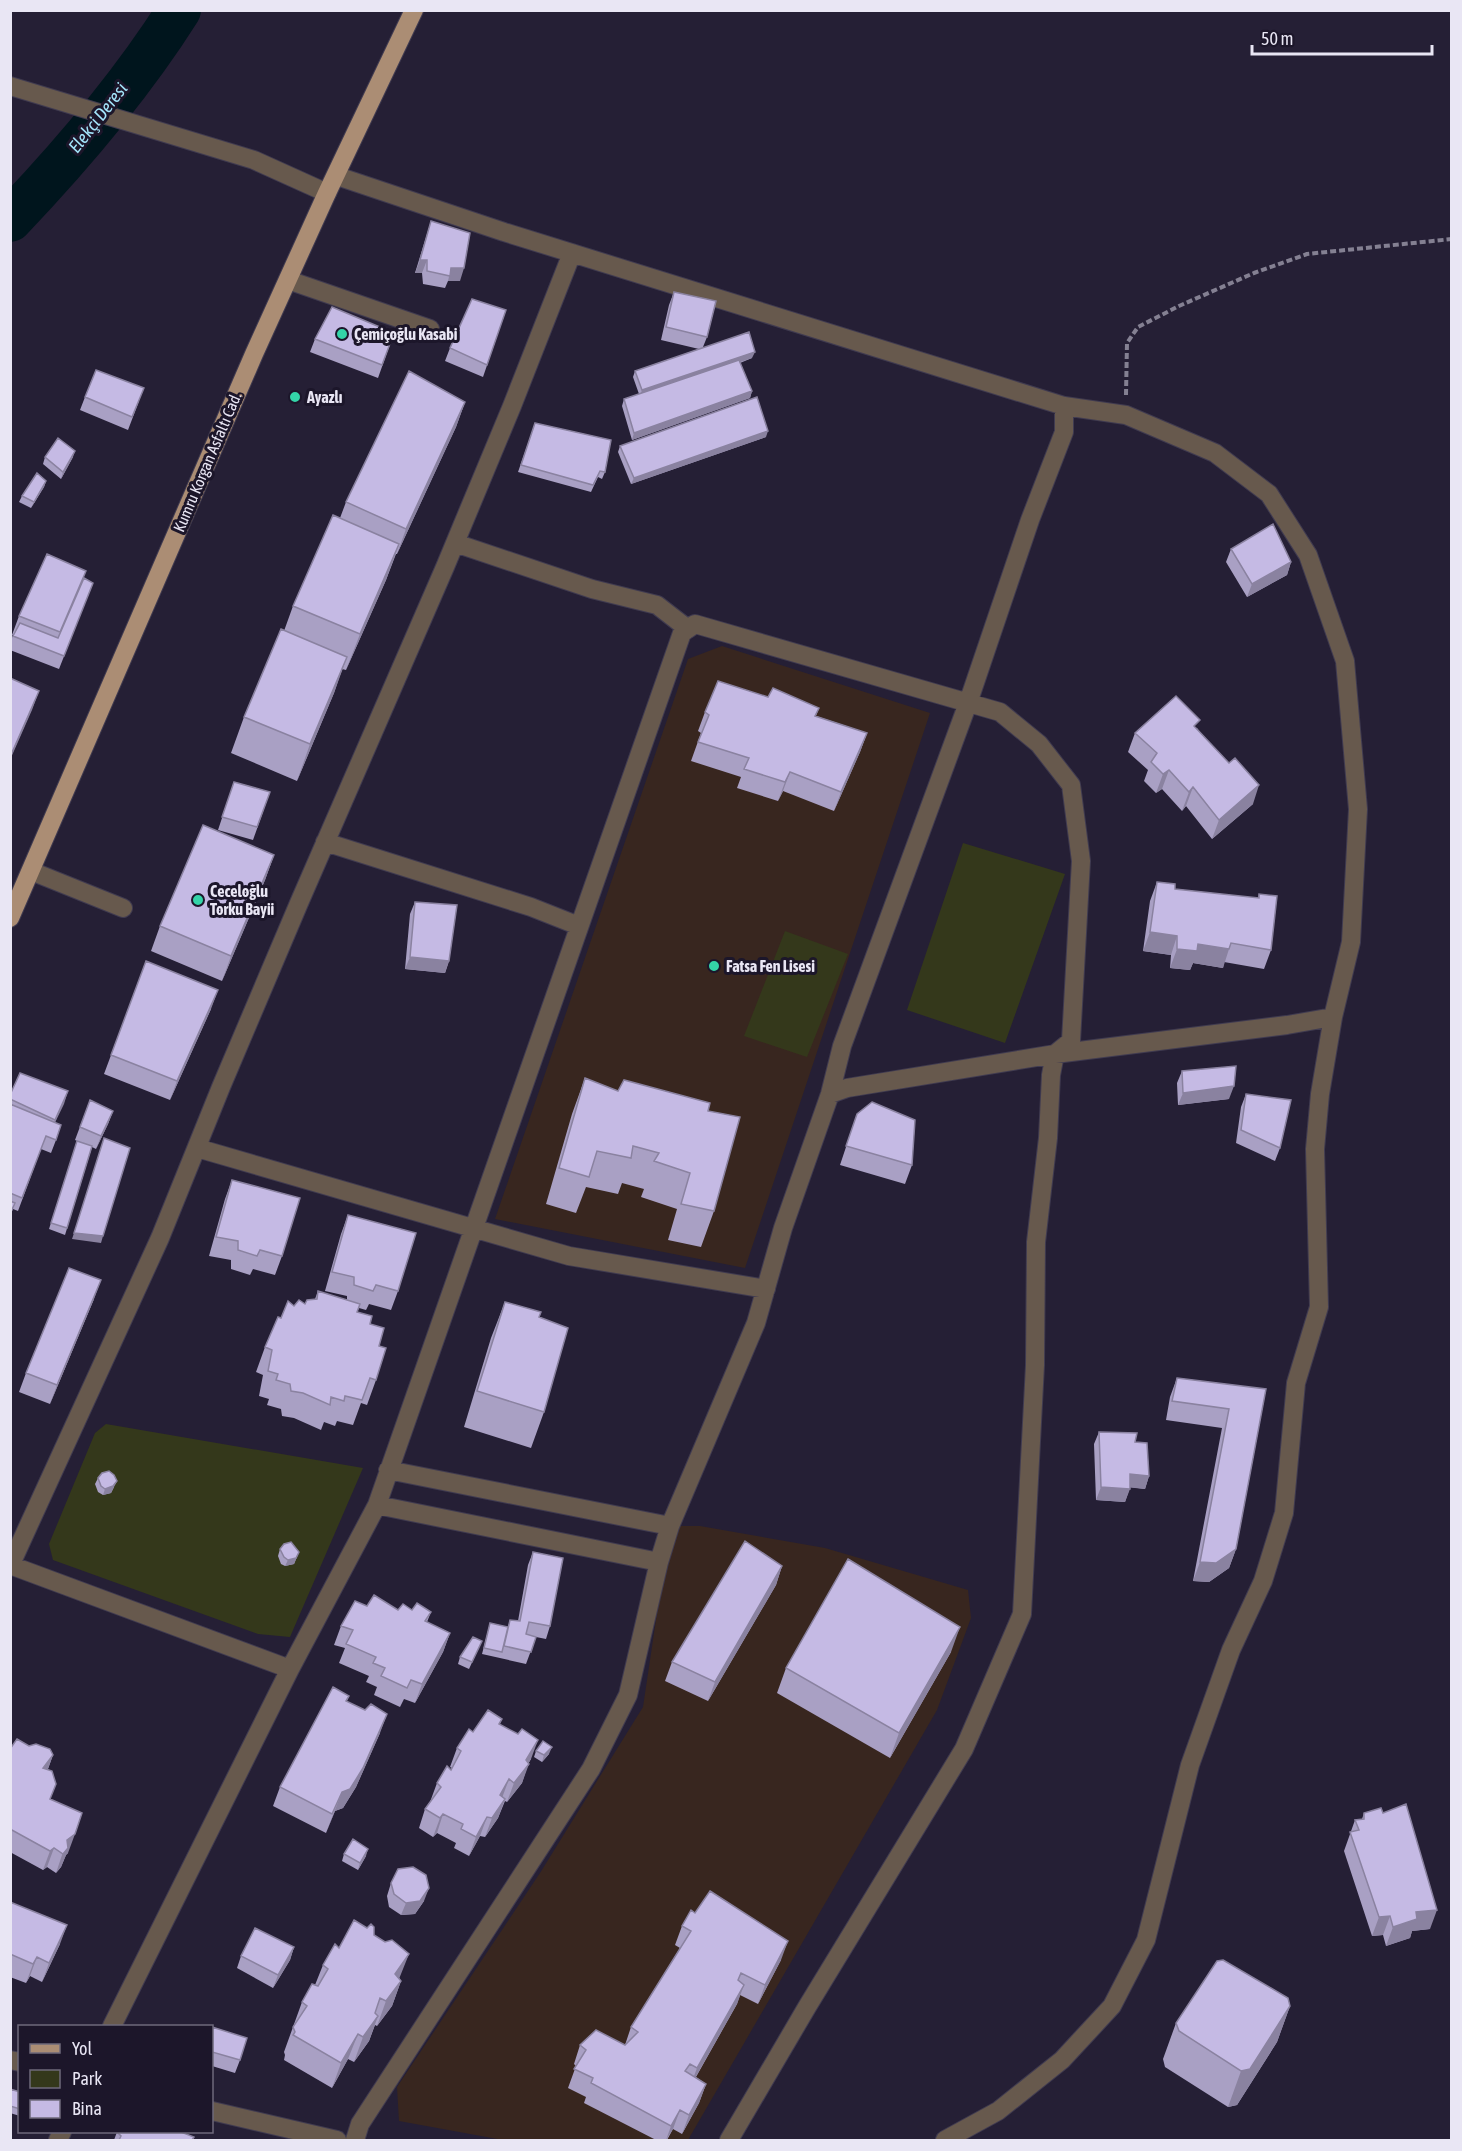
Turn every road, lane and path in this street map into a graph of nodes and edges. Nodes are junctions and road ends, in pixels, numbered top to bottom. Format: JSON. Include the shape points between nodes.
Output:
{"nodes":[{"id":1,"x":414,"y":10,"type":"edge"},
{"id":2,"x":10,"y":86,"type":"edge"},
{"id":3,"x":337,"y":176,"type":"junction"},
{"id":4,"x":327,"y":193,"type":"junction"},
{"id":5,"x":1452,"y":239,"type":"edge"},
{"id":6,"x":572,"y":253,"type":"junction"},
{"id":7,"x":288,"y":280,"type":"junction"},
{"id":8,"x":430,"y":328,"type":"dead end"},
{"id":9,"x":1064,"y":406,"type":"junction"},
{"id":10,"x":1126,"y":415,"type":"junction"},
{"id":11,"x":455,"y":543,"type":"junction"},
{"id":12,"x":688,"y":629,"type":"junction"},
{"id":13,"x":968,"y":702,"type":"junction"},
{"id":14,"x":325,"y":842,"type":"junction"},
{"id":15,"x":31,"y":871,"type":"junction"},
{"id":16,"x":123,"y":908,"type":"dead end"},
{"id":17,"x":10,"y":918,"type":"edge"},
{"id":18,"x":579,"y":926,"type":"junction"},
{"id":19,"x":1333,"y":1017,"type":"junction"},
{"id":20,"x":1054,"y":1054,"type":"junction"},
{"id":21,"x":830,"y":1094,"type":"junction"},
{"id":22,"x":196,"y":1148,"type":"junction"},
{"id":23,"x":474,"y":1228,"type":"junction"},
{"id":24,"x":765,"y":1289,"type":"junction"},
{"id":25,"x":388,"y":1470,"type":"junction"},
{"id":26,"x":376,"y":1505,"type":"junction"},
{"id":27,"x":670,"y":1526,"type":"junction"},
{"id":28,"x":659,"y":1562,"type":"junction"},
{"id":29,"x":11,"y":1566,"type":"edge"},
{"id":30,"x":290,"y":1669,"type":"junction"},
{"id":31,"x":112,"y":2025,"type":"edge"},
{"id":32,"x":213,"y":2111,"type":"edge"},
{"id":33,"x":337,"y":2140,"type":"edge"},
{"id":34,"x":355,"y":2140,"type":"edge"},
{"id":35,"x":729,"y":2140,"type":"edge"},
{"id":36,"x":945,"y":2140,"type":"edge"}],
"edges":[{"from":1,"to":3,"type":"main road","name":"Kumru Korgan Asfaltı Cad."},
{"from":2,"to":4,"type":"street","via":[[254,160]]},
{"from":3,"to":4,"type":"main road","name":"Kumru Korgan Asfaltı Cad."},
{"from":3,"to":6,"type":"street"},
{"from":4,"to":7,"type":"main road","name":"Kumru Korgan Asfaltı Cad."},
{"from":5,"to":10,"type":"path","via":[[1307,254],[1254,273],[1138,327],[1127,343]]},
{"from":6,"to":9,"type":"street"},
{"from":6,"to":11,"type":"street"},
{"from":7,"to":8,"type":"street"},
{"from":7,"to":15,"type":"main road","name":"Kumru Korgan Asfaltı Cad."},
{"from":9,"to":10,"type":"street"},
{"from":9,"to":13,"type":"street","via":[[1065,432],[1030,520]]},
{"from":10,"to":19,"type":"street","via":[[1215,453],[1269,494],[1308,555],[1345,662],[1358,809],[1351,942]]},
{"from":11,"to":12,"type":"street","via":[[592,589],[657,605]]},
{"from":11,"to":14,"type":"street"},
{"from":12,"to":13,"type":"street","via":[[695,624]]},
{"from":12,"to":18,"type":"street","via":[[682,633]]},
{"from":13,"to":20,"type":"street","via":[[1000,712],[1040,744],[1071,785],[1081,861],[1071,1041]]},
{"from":13,"to":21,"type":"street","via":[[842,1046]]},
{"from":14,"to":18,"type":"street"},
{"from":14,"to":22,"type":"street"},
{"from":15,"to":16,"type":"street"},
{"from":15,"to":17,"type":"main road","name":"Kumru Korgan Asfaltı Cad."},
{"from":18,"to":23,"type":"street"},
{"from":19,"to":20,"type":"street"},
{"from":19,"to":36,"type":"street","via":[[1315,1149],[1319,1307],[1296,1383],[1284,1514],[1263,1581],[1231,1650],[1190,1765],[1146,1940],[1112,2006],[1062,2060],[998,2111]]},
{"from":20,"to":21,"type":"street"},
{"from":20,"to":35,"type":"street","via":[[1036,1242],[1035,1365],[1022,1614],[964,1749]]},
{"from":21,"to":24,"type":"street"},
{"from":22,"to":23,"type":"street"},
{"from":22,"to":29,"type":"street","via":[[160,1238]]},
{"from":23,"to":24,"type":"street","via":[[569,1256]]},
{"from":23,"to":25,"type":"street"},
{"from":24,"to":27,"type":"street","via":[[756,1323]]},
{"from":25,"to":26,"type":"street"},
{"from":25,"to":27,"type":"street"},
{"from":26,"to":28,"type":"street"},
{"from":26,"to":30,"type":"street"},
{"from":27,"to":28,"type":"street"},
{"from":28,"to":34,"type":"street","via":[[628,1695],[591,1769],[360,2124]]},
{"from":29,"to":30,"type":"street"},
{"from":30,"to":31,"type":"street"},
{"from":32,"to":33,"type":"street"}]}
